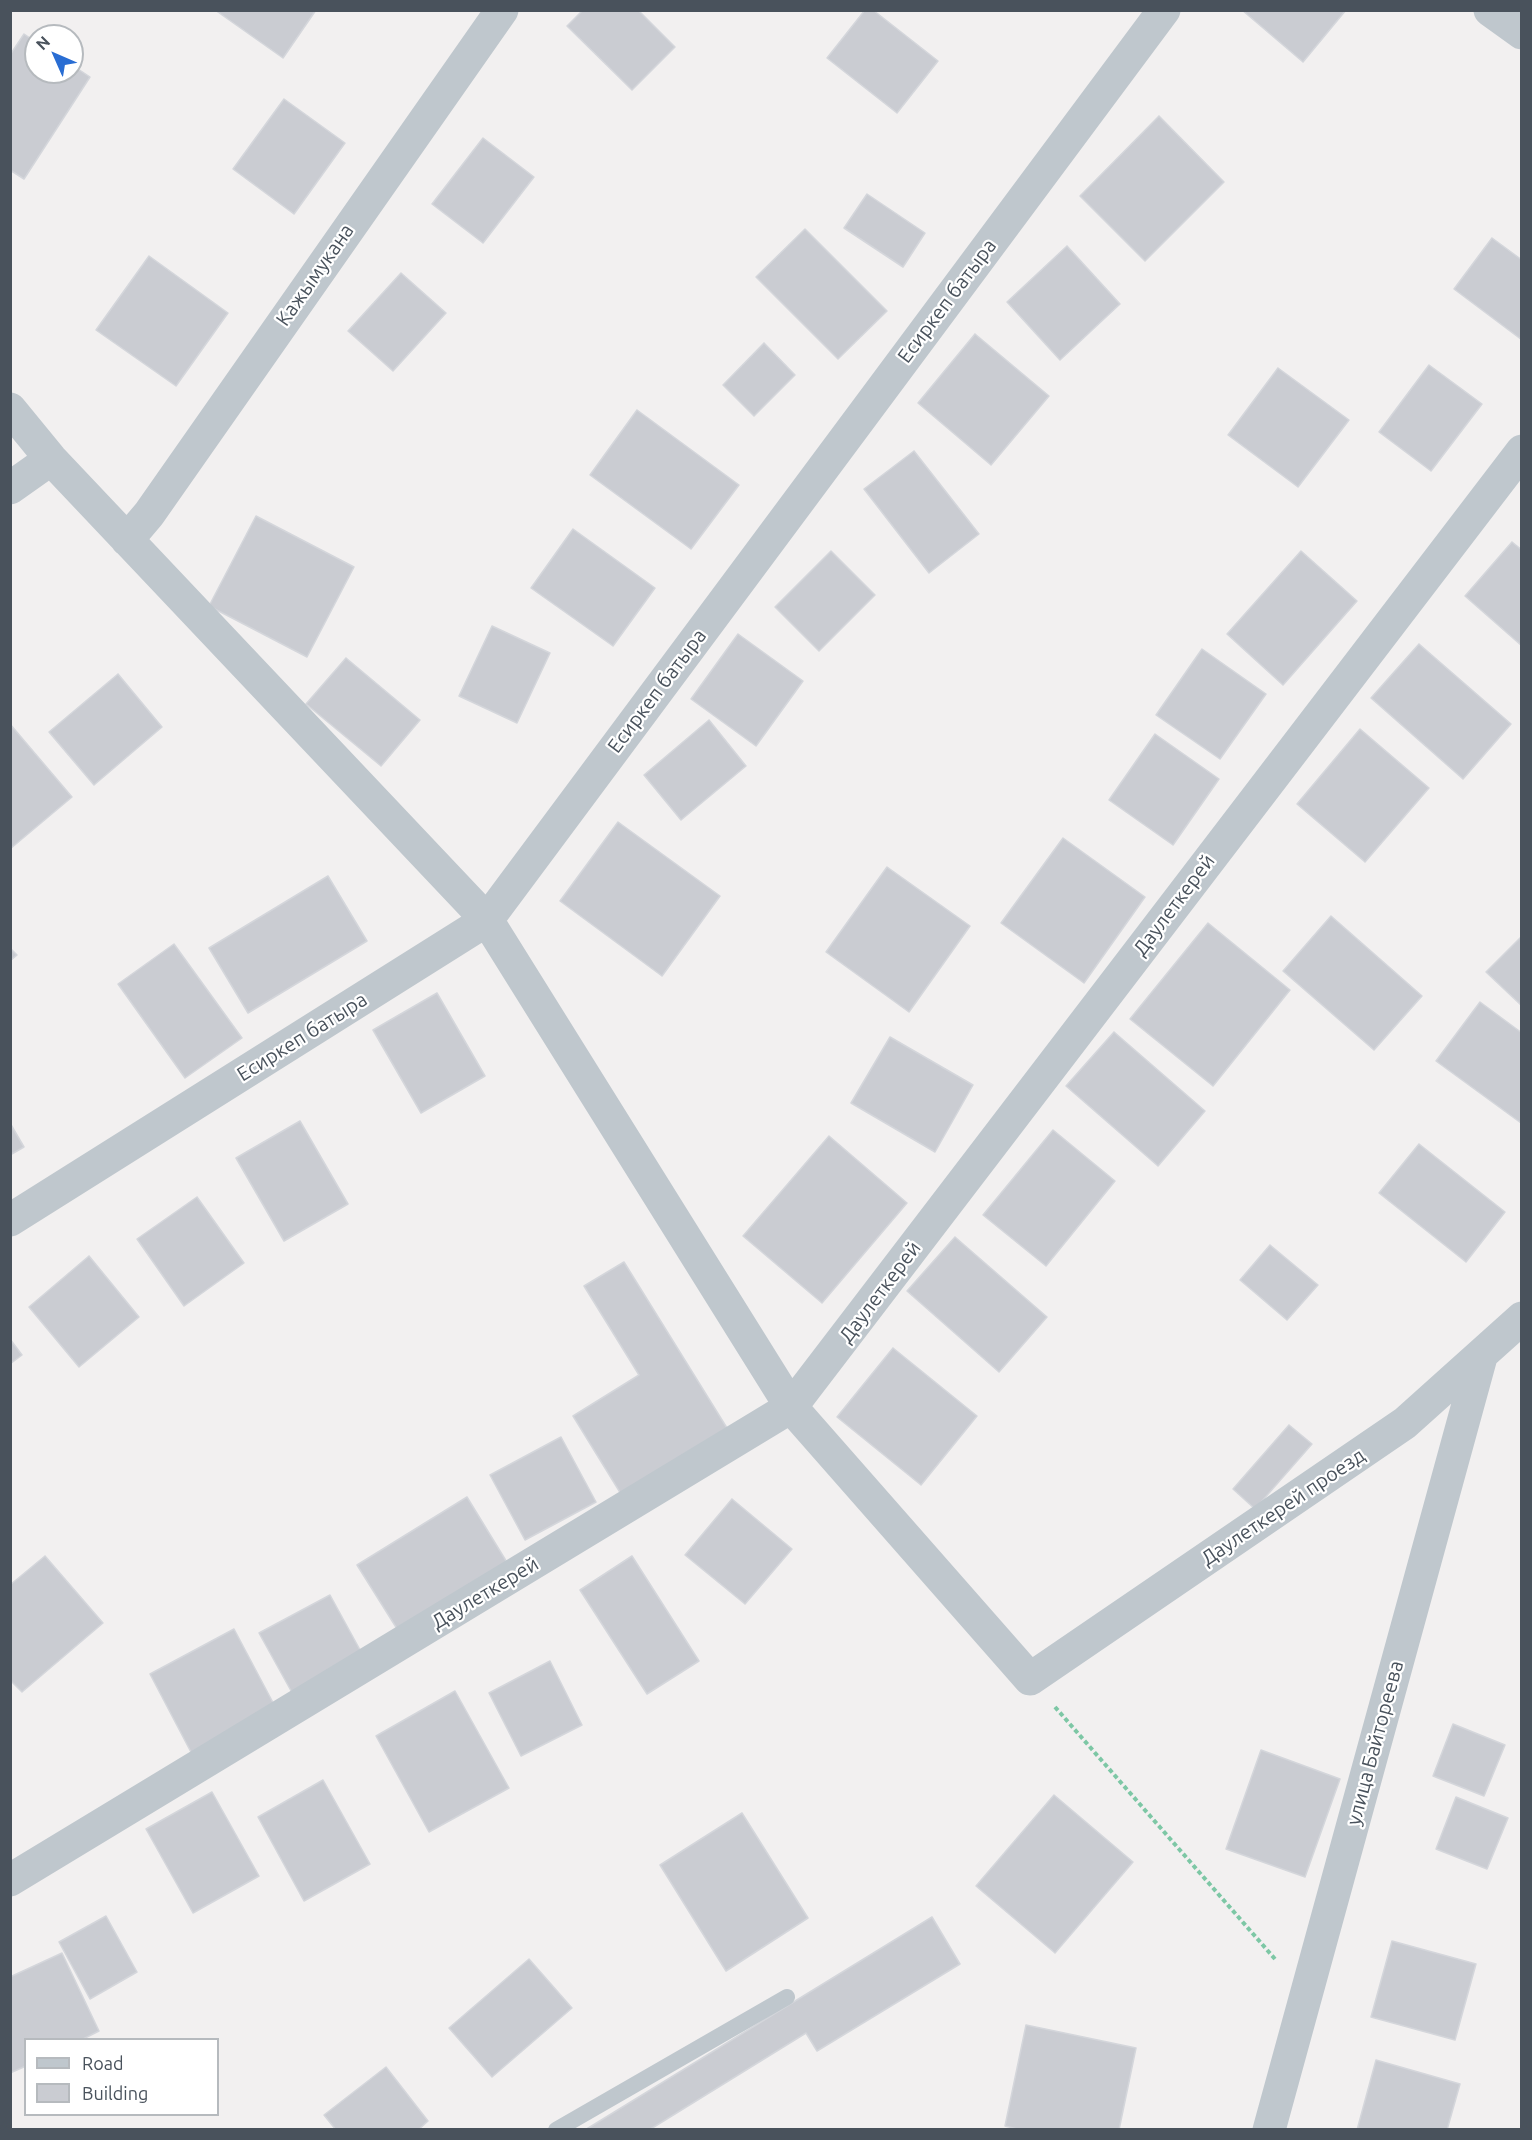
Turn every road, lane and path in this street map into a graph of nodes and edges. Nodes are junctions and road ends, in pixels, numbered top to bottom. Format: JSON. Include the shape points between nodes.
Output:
{"nodes":[{"id":1,"x":502,"y":10,"type":"edge"},
{"id":2,"x":1164,"y":10,"type":"edge"},
{"id":3,"x":1490,"y":10,"type":"edge"},
{"id":4,"x":1521,"y":33,"type":"edge"},
{"id":5,"x":10,"y":409,"type":"edge"},
{"id":6,"x":1521,"y":451,"type":"edge"},
{"id":7,"x":51,"y":459,"type":"junction"},
{"id":8,"x":10,"y":488,"type":"edge"},
{"id":9,"x":127,"y":540,"type":"junction"},
{"id":10,"x":487,"y":920,"type":"junction"},
{"id":11,"x":10,"y":1220,"type":"edge"},
{"id":12,"x":1521,"y":1318,"type":"edge"},
{"id":13,"x":1481,"y":1357,"type":"junction"},
{"id":14,"x":791,"y":1407,"type":"junction"},
{"id":15,"x":1030,"y":1679,"type":"junction"},
{"id":16,"x":10,"y":1880,"type":"edge"},
{"id":17,"x":1307,"y":1994,"type":"junction"},
{"id":18,"x":787,"y":1997,"type":"dead end"},
{"id":19,"x":556,"y":2130,"type":"edge"},
{"id":20,"x":1269,"y":2130,"type":"edge"}],
"edges":[{"from":1,"to":9,"type":"street","name":"Кажымукана"},
{"from":2,"to":10,"type":"street","name":"Есиркеп батыра"},
{"from":3,"to":4,"type":"street"},
{"from":5,"to":7,"type":"street"},
{"from":6,"to":14,"type":"street","name":"Даулеткерей"},
{"from":7,"to":8,"type":"street"},
{"from":7,"to":9,"type":"street"},
{"from":9,"to":10,"type":"street"},
{"from":10,"to":11,"type":"street","name":"Есиркеп батыра"},
{"from":10,"to":14,"type":"street"},
{"from":12,"to":13,"type":"street","name":"Даулеткерей проезд"},
{"from":13,"to":15,"type":"street","name":"Даулеткерей проезд","via":[[1406,1423]]},
{"from":13,"to":17,"type":"street","name":"улица Байтореева"},
{"from":14,"to":15,"type":"street"},
{"from":14,"to":16,"type":"street","name":"Даулеткерей"},
{"from":15,"to":17,"type":"path"},
{"from":17,"to":20,"type":"street","name":"улица Байтореева"},
{"from":18,"to":19,"type":"lane"}]}
